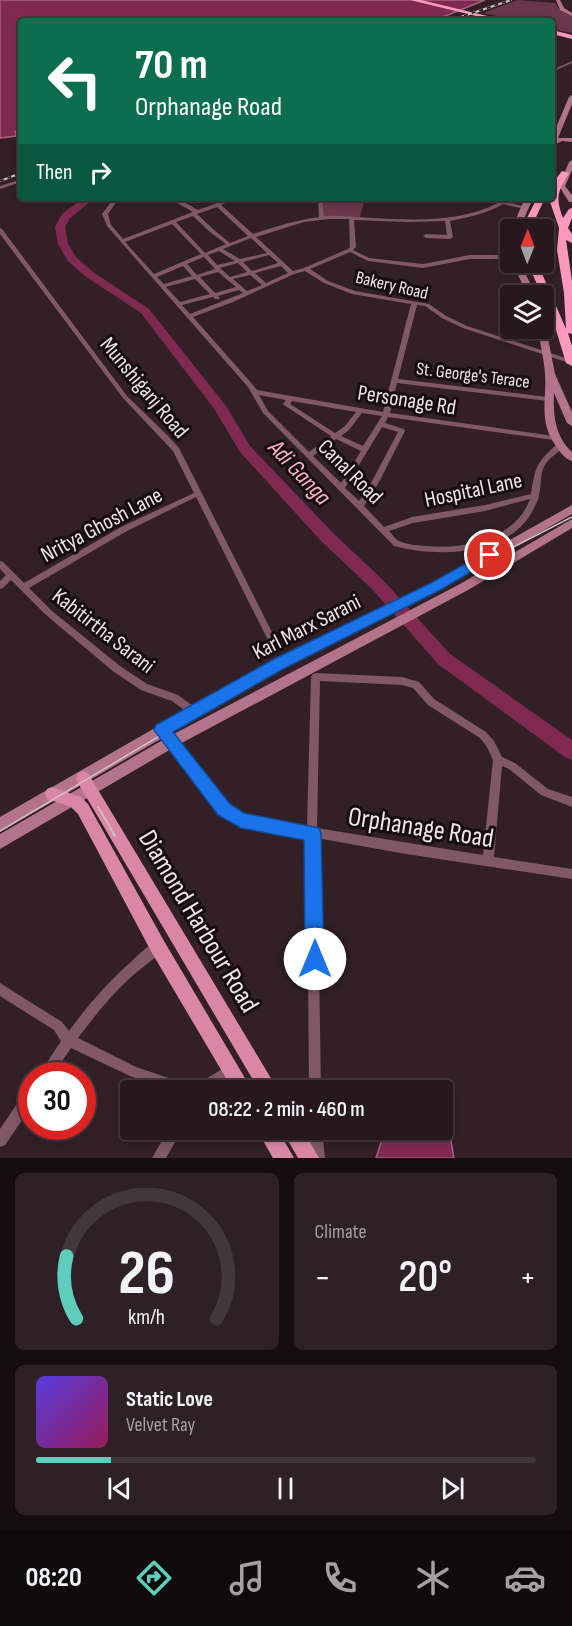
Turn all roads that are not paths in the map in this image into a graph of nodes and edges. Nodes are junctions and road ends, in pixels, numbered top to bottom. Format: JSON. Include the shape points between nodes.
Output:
{"nodes":[{"id":1,"x":413,"y":0,"type":"edge"},
{"id":2,"x":425,"y":0,"type":"edge"},
{"id":3,"x":558,"y":0,"type":"edge"},
{"id":4,"x":563,"y":0,"type":"edge"},
{"id":5,"x":572,"y":13,"type":"edge"},
{"id":6,"x":492,"y":18,"type":"edge"},
{"id":7,"x":503,"y":18,"type":"edge"},
{"id":8,"x":555,"y":32,"type":"edge"},
{"id":9,"x":572,"y":36,"type":"edge"},
{"id":10,"x":572,"y":62,"type":"edge"},
{"id":11,"x":555,"y":70,"type":"edge"},
{"id":12,"x":572,"y":97,"type":"edge"},
{"id":13,"x":570,"y":110,"type":"edge"},
{"id":14,"x":570,"y":121,"type":"dead end"},
{"id":15,"x":562,"y":123,"type":"junction"},
{"id":16,"x":555,"y":137,"type":"edge"},
{"id":17,"x":572,"y":140,"type":"edge"},
{"id":18,"x":555,"y":142,"type":"edge"},
{"id":19,"x":572,"y":162,"type":"edge"},
{"id":20,"x":566,"y":173,"type":"junction"},
{"id":21,"x":18,"y":182,"type":"edge"},
{"id":22,"x":0,"y":188,"type":"edge"},
{"id":23,"x":555,"y":190,"type":"edge"},
{"id":24,"x":572,"y":200,"type":"edge"},
{"id":25,"x":115,"y":201,"type":"edge"},
{"id":26,"x":178,"y":201,"type":"edge"},
{"id":27,"x":222,"y":201,"type":"edge"},
{"id":28,"x":320,"y":201,"type":"edge"},
{"id":29,"x":498,"y":201,"type":"edge"},
{"id":30,"x":528,"y":201,"type":"edge"},
{"id":31,"x":540,"y":201,"type":"edge"},
{"id":32,"x":555,"y":201,"type":"edge"},
{"id":33,"x":501,"y":202,"type":"junction"},
{"id":34,"x":218,"y":204,"type":"junction"},
{"id":35,"x":524,"y":208,"type":"junction"},
{"id":36,"x":572,"y":211,"type":"edge"},
{"id":37,"x":196,"y":213,"type":"junction"},
{"id":38,"x":322,"y":218,"type":"junction"},
{"id":39,"x":351,"y":218,"type":"junction"},
{"id":40,"x":447,"y":219,"type":"junction"},
{"id":41,"x":520,"y":219,"type":"edge"},
{"id":42,"x":530,"y":219,"type":"edge"},
{"id":43,"x":173,"y":222,"type":"junction"},
{"id":44,"x":0,"y":230,"type":"edge"},
{"id":45,"x":254,"y":236,"type":"junction"},
{"id":46,"x":426,"y":236,"type":"dead end"},
{"id":47,"x":570,"y":238,"type":"edge"},
{"id":48,"x":122,"y":241,"type":"junction"},
{"id":49,"x":230,"y":245,"type":"junction"},
{"id":50,"x":221,"y":249,"type":"junction"},
{"id":51,"x":350,"y":250,"type":"junction"},
{"id":52,"x":271,"y":253,"type":"junction"},
{"id":53,"x":205,"y":256,"type":"junction"},
{"id":54,"x":500,"y":257,"type":"edge"},
{"id":55,"x":238,"y":261,"type":"junction"},
{"id":56,"x":184,"y":264,"type":"junction"},
{"id":57,"x":282,"y":264,"type":"junction"},
{"id":58,"x":218,"y":269,"type":"junction"},
{"id":59,"x":306,"y":269,"type":"junction"},
{"id":60,"x":251,"y":273,"type":"junction"},
{"id":61,"x":292,"y":273,"type":"junction"},
{"id":62,"x":537,"y":273,"type":"edge"},
{"id":63,"x":153,"y":276,"type":"junction"},
{"id":64,"x":196,"y":277,"type":"junction"},
{"id":65,"x":229,"y":279,"type":"junction"},
{"id":66,"x":265,"y":285,"type":"junction"},
{"id":67,"x":164,"y":286,"type":"junction"},
{"id":68,"x":239,"y":288,"type":"junction"},
{"id":69,"x":247,"y":294,"type":"junction"},
{"id":70,"x":214,"y":296,"type":"junction"},
{"id":71,"x":180,"y":304,"type":"junction"},
{"id":72,"x":224,"y":304,"type":"junction"},
{"id":73,"x":414,"y":304,"type":"junction"},
{"id":74,"x":190,"y":316,"type":"junction"},
{"id":75,"x":572,"y":331,"type":"edge"},
{"id":76,"x":544,"y":339,"type":"edge"},
{"id":77,"x":547,"y":356,"type":"junction"},
{"id":78,"x":572,"y":363,"type":"edge"},
{"id":79,"x":550,"y":374,"type":"junction"},
{"id":80,"x":395,"y":381,"type":"junction"},
{"id":81,"x":254,"y":392,"type":"junction"},
{"id":82,"x":291,"y":398,"type":"junction"},
{"id":83,"x":548,"y":399,"type":"junction"},
{"id":84,"x":360,"y":411,"type":"junction"},
{"id":85,"x":386,"y":415,"type":"junction"},
{"id":86,"x":572,"y":423,"type":"edge"},
{"id":87,"x":381,"y":424,"type":"junction"},
{"id":88,"x":336,"y":436,"type":"junction"},
{"id":89,"x":556,"y":442,"type":"junction"},
{"id":90,"x":365,"y":450,"type":"junction"},
{"id":91,"x":309,"y":456,"type":"junction"},
{"id":92,"x":572,"y":458,"type":"edge"},
{"id":93,"x":342,"y":489,"type":"junction"},
{"id":94,"x":197,"y":494,"type":"junction"},
{"id":95,"x":536,"y":495,"type":"junction"},
{"id":96,"x":359,"y":507,"type":"junction"},
{"id":97,"x":572,"y":509,"type":"edge"},
{"id":98,"x":572,"y":523,"type":"edge"},
{"id":99,"x":383,"y":530,"type":"junction"},
{"id":100,"x":0,"y":564,"type":"edge"},
{"id":101,"x":12,"y":575,"type":"junction"},
{"id":102,"x":0,"y":585,"type":"edge"},
{"id":103,"x":23,"y":587,"type":"junction"},
{"id":104,"x":436,"y":587,"type":"junction"},
{"id":105,"x":464,"y":587,"type":"junction"},
{"id":106,"x":274,"y":644,"type":"dead end"},
{"id":107,"x":194,"y":712,"type":"junction"},
{"id":108,"x":162,"y":730,"type":"junction"},
{"id":109,"x":498,"y":760,"type":"junction"},
{"id":110,"x":83,"y":778,"type":"junction"},
{"id":111,"x":52,"y":794,"type":"junction"},
{"id":112,"x":572,"y":802,"type":"edge"},
{"id":113,"x":0,"y":825,"type":"edge"},
{"id":114,"x":312,"y":833,"type":"junction"},
{"id":115,"x":0,"y":842,"type":"edge"},
{"id":116,"x":488,"y":861,"type":"junction"},
{"id":117,"x":572,"y":874,"type":"edge"},
{"id":118,"x":158,"y":947,"type":"junction"},
{"id":119,"x":0,"y":989,"type":"edge"},
{"id":120,"x":68,"y":1040,"type":"junction"},
{"id":121,"x":53,"y":1062,"type":"edge"},
{"id":122,"x":231,"y":1070,"type":"junction"},
{"id":123,"x":156,"y":1080,"type":"edge"},
{"id":124,"x":216,"y":1080,"type":"edge"},
{"id":125,"x":237,"y":1080,"type":"edge"},
{"id":126,"x":263,"y":1080,"type":"edge"},
{"id":127,"x":315,"y":1080,"type":"edge"},
{"id":128,"x":18,"y":1114,"type":"edge"},
{"id":129,"x":0,"y":1140,"type":"edge"},
{"id":130,"x":169,"y":1140,"type":"edge"},
{"id":131,"x":273,"y":1140,"type":"edge"},
{"id":132,"x":298,"y":1140,"type":"edge"},
{"id":133,"x":317,"y":1140,"type":"edge"},
{"id":134,"x":159,"y":1158,"type":"edge"},
{"id":135,"x":284,"y":1158,"type":"edge"},
{"id":136,"x":309,"y":1158,"type":"edge"},
{"id":137,"x":318,"y":1158,"type":"edge"}],
"edges":[{"from":1,"to":6,"type":"highway"},
{"from":2,"to":7,"type":"highway"},
{"from":3,"to":5,"type":"main road","via":[[562,9]]},
{"from":4,"to":5,"type":"main road"},
{"from":8,"to":9,"type":"highway"},
{"from":10,"to":11,"type":"street"},
{"from":12,"to":13,"type":"main road"},
{"from":13,"to":15,"type":"main road"},
{"from":14,"to":15,"type":"main road"},
{"from":15,"to":16,"type":"main road"},
{"from":17,"to":18,"type":"main road"},
{"from":19,"to":20,"type":"main road"},
{"from":20,"to":23,"type":"highway"},
{"from":20,"to":24,"type":"main road","via":[[562,186]]},
{"from":21,"to":22,"type":"street"},
{"from":25,"to":48,"type":"street","name":"Canal Road","via":[[105,214]]},
{"from":26,"to":37,"type":"street"},
{"from":27,"to":34,"type":"street"},
{"from":28,"to":38,"type":"street"},
{"from":29,"to":33,"type":"street"},
{"from":30,"to":35,"type":"main road"},
{"from":31,"to":42,"type":"highway"},
{"from":32,"to":47,"type":"highway"},
{"from":33,"to":35,"type":"street"},
{"from":33,"to":40,"type":"street","via":[[479,214]]},
{"from":34,"to":37,"type":"street"},
{"from":34,"to":45,"type":"street"},
{"from":35,"to":41,"type":"main road"},
{"from":36,"to":75,"type":"highway","via":[[560,245]]},
{"from":37,"to":43,"type":"street"},
{"from":37,"to":49,"type":"street"},
{"from":38,"to":39,"type":"street"},
{"from":38,"to":45,"type":"street"},
{"from":39,"to":40,"type":"street"},
{"from":39,"to":51,"type":"street"},
{"from":40,"to":46,"type":"street","via":[[450,237]]},
{"from":43,"to":48,"type":"street"},
{"from":43,"to":53,"type":"street"},
{"from":44,"to":94,"type":"street","name":"Munshiganj Road","via":[[125,397],[170,442]]},
{"from":45,"to":49,"type":"street"},
{"from":45,"to":52,"type":"street"},
{"from":48,"to":63,"type":"street","name":"Canal Road"},
{"from":49,"to":50,"type":"street"},
{"from":50,"to":53,"type":"street"},
{"from":50,"to":55,"type":"street"},
{"from":51,"to":54,"type":"street","via":[[368,259],[423,266],[470,257]]},
{"from":51,"to":59,"type":"street"},
{"from":52,"to":55,"type":"street"},
{"from":52,"to":57,"type":"street"},
{"from":53,"to":56,"type":"street"},
{"from":53,"to":58,"type":"street"},
{"from":55,"to":58,"type":"street"},
{"from":55,"to":60,"type":"street"},
{"from":56,"to":63,"type":"street"},
{"from":56,"to":64,"type":"street"},
{"from":57,"to":60,"type":"street"},
{"from":57,"to":61,"type":"street"},
{"from":58,"to":64,"type":"street"},
{"from":58,"to":65,"type":"street"},
{"from":59,"to":61,"type":"street"},
{"from":59,"to":73,"type":"street","name":"Bakery Road","via":[[354,293]]},
{"from":60,"to":65,"type":"street"},
{"from":60,"to":66,"type":"street"},
{"from":61,"to":66,"type":"street"},
{"from":62,"to":78,"type":"highway"},
{"from":63,"to":67,"type":"street","name":"Canal Road"},
{"from":64,"to":67,"type":"street"},
{"from":64,"to":70,"type":"street"},
{"from":65,"to":68,"type":"street"},
{"from":66,"to":69,"type":"street"},
{"from":67,"to":71,"type":"street","name":"Canal Road"},
{"from":68,"to":69,"type":"street"},
{"from":68,"to":70,"type":"street"},
{"from":69,"to":72,"type":"street"},
{"from":70,"to":71,"type":"street"},
{"from":70,"to":72,"type":"street"},
{"from":71,"to":74,"type":"street","name":"Canal Road"},
{"from":72,"to":74,"type":"street"},
{"from":73,"to":77,"type":"street","name":"Bakery Road","via":[[427,305],[465,327]]},
{"from":73,"to":80,"type":"street"},
{"from":74,"to":81,"type":"street","name":"Canal Road"},
{"from":76,"to":77,"type":"main road"},
{"from":77,"to":78,"type":"street","name":"Bakery Road"},
{"from":77,"to":79,"type":"main road"},
{"from":79,"to":83,"type":"main road"},
{"from":79,"to":86,"type":"main road"},
{"from":80,"to":83,"type":"street","name":"St. George's Terace"},
{"from":80,"to":85,"type":"street"},
{"from":81,"to":82,"type":"street","name":"Personage Rd"},
{"from":81,"to":91,"type":"street","name":"Canal Road","via":[[265,412]]},
{"from":82,"to":84,"type":"street","name":"Personage Rd"},
{"from":82,"to":88,"type":"street","via":[[286,404]]},
{"from":83,"to":89,"type":"main road"},
{"from":84,"to":85,"type":"street","name":"Personage Rd"},
{"from":84,"to":88,"type":"street"},
{"from":85,"to":87,"type":"street"},
{"from":85,"to":89,"type":"street","name":"Personage Rd"},
{"from":87,"to":90,"type":"street"},
{"from":87,"to":96,"type":"street","via":[[402,431]]},
{"from":88,"to":90,"type":"street"},
{"from":88,"to":91,"type":"street"},
{"from":89,"to":92,"type":"main road"},
{"from":89,"to":95,"type":"street","name":"Canal Road","via":[[536,472]]},
{"from":90,"to":93,"type":"street"},
{"from":91,"to":93,"type":"street","name":"Canal Road"},
{"from":93,"to":96,"type":"street","name":"Canal Road"},
{"from":94,"to":103,"type":"street","name":"Nritya Ghosh Lane","via":[[124,529]]},
{"from":94,"to":106,"type":"street","name":"Munshiganj Road"},
{"from":95,"to":99,"type":"street","name":"Hospital Lane","via":[[412,520]]},
{"from":95,"to":99,"type":"street","name":"Canal Road","via":[[517,526],[487,542],[412,549],[397,544]]},
{"from":96,"to":99,"type":"street","name":"Canal Road"},
{"from":97,"to":104,"type":"main road","name":"Karl Marx Sarani"},
{"from":98,"to":105,"type":"main road"},
{"from":100,"to":101,"type":"street","name":"Kabitirtha Sarani"},
{"from":101,"to":102,"type":"street"},
{"from":101,"to":103,"type":"street","name":"Kabitirtha Sarani"},
{"from":103,"to":107,"type":"street","name":"Kabitirtha Sarani","via":[[117,669]]},
{"from":104,"to":105,"type":"main road"},
{"from":104,"to":107,"type":"main road","name":"Karl Marx Sarani","via":[[280,663]]},
{"from":105,"to":115,"type":"main road","via":[[173,741]]},
{"from":107,"to":108,"type":"main road","name":"Karl Marx Sarani"},
{"from":108,"to":110,"type":"main road","name":"Karl Marx Sarani"},
{"from":108,"to":114,"type":"street","name":"Orphanage Road","via":[[224,809],[241,820]]},
{"from":109,"to":112,"type":"street","via":[[512,766],[544,792]]},
{"from":109,"to":114,"type":"street","via":[[483,735],[430,702],[416,685],[315,676]]},
{"from":109,"to":116,"type":"street"},
{"from":110,"to":111,"type":"main road","name":"Karl Marx Sarani"},
{"from":110,"to":126,"type":"main road","name":"Diamond Harbour Road"},
{"from":111,"to":113,"type":"main road","name":"Karl Marx Sarani"},
{"from":111,"to":118,"type":"main road","name":"Diamond Harbour Road","via":[[76,802],[83,809]]},
{"from":114,"to":116,"type":"street","name":"Orphanage Road"},
{"from":114,"to":127,"type":"street"},
{"from":116,"to":117,"type":"street","name":"Orphanage Road"},
{"from":118,"to":120,"type":"street","via":[[116,985]]},
{"from":118,"to":122,"type":"main road","name":"Diamond Harbour Road"},
{"from":119,"to":120,"type":"street","via":[[58,1026]]},
{"from":120,"to":121,"type":"street"},
{"from":120,"to":123,"type":"street"},
{"from":122,"to":124,"type":"street"},
{"from":122,"to":125,"type":"main road","name":"Diamond Harbour Road"},
{"from":128,"to":129,"type":"street"},
{"from":130,"to":134,"type":"street"},
{"from":131,"to":135,"type":"main road"},
{"from":132,"to":136,"type":"main road"},
{"from":133,"to":137,"type":"street"}]}
